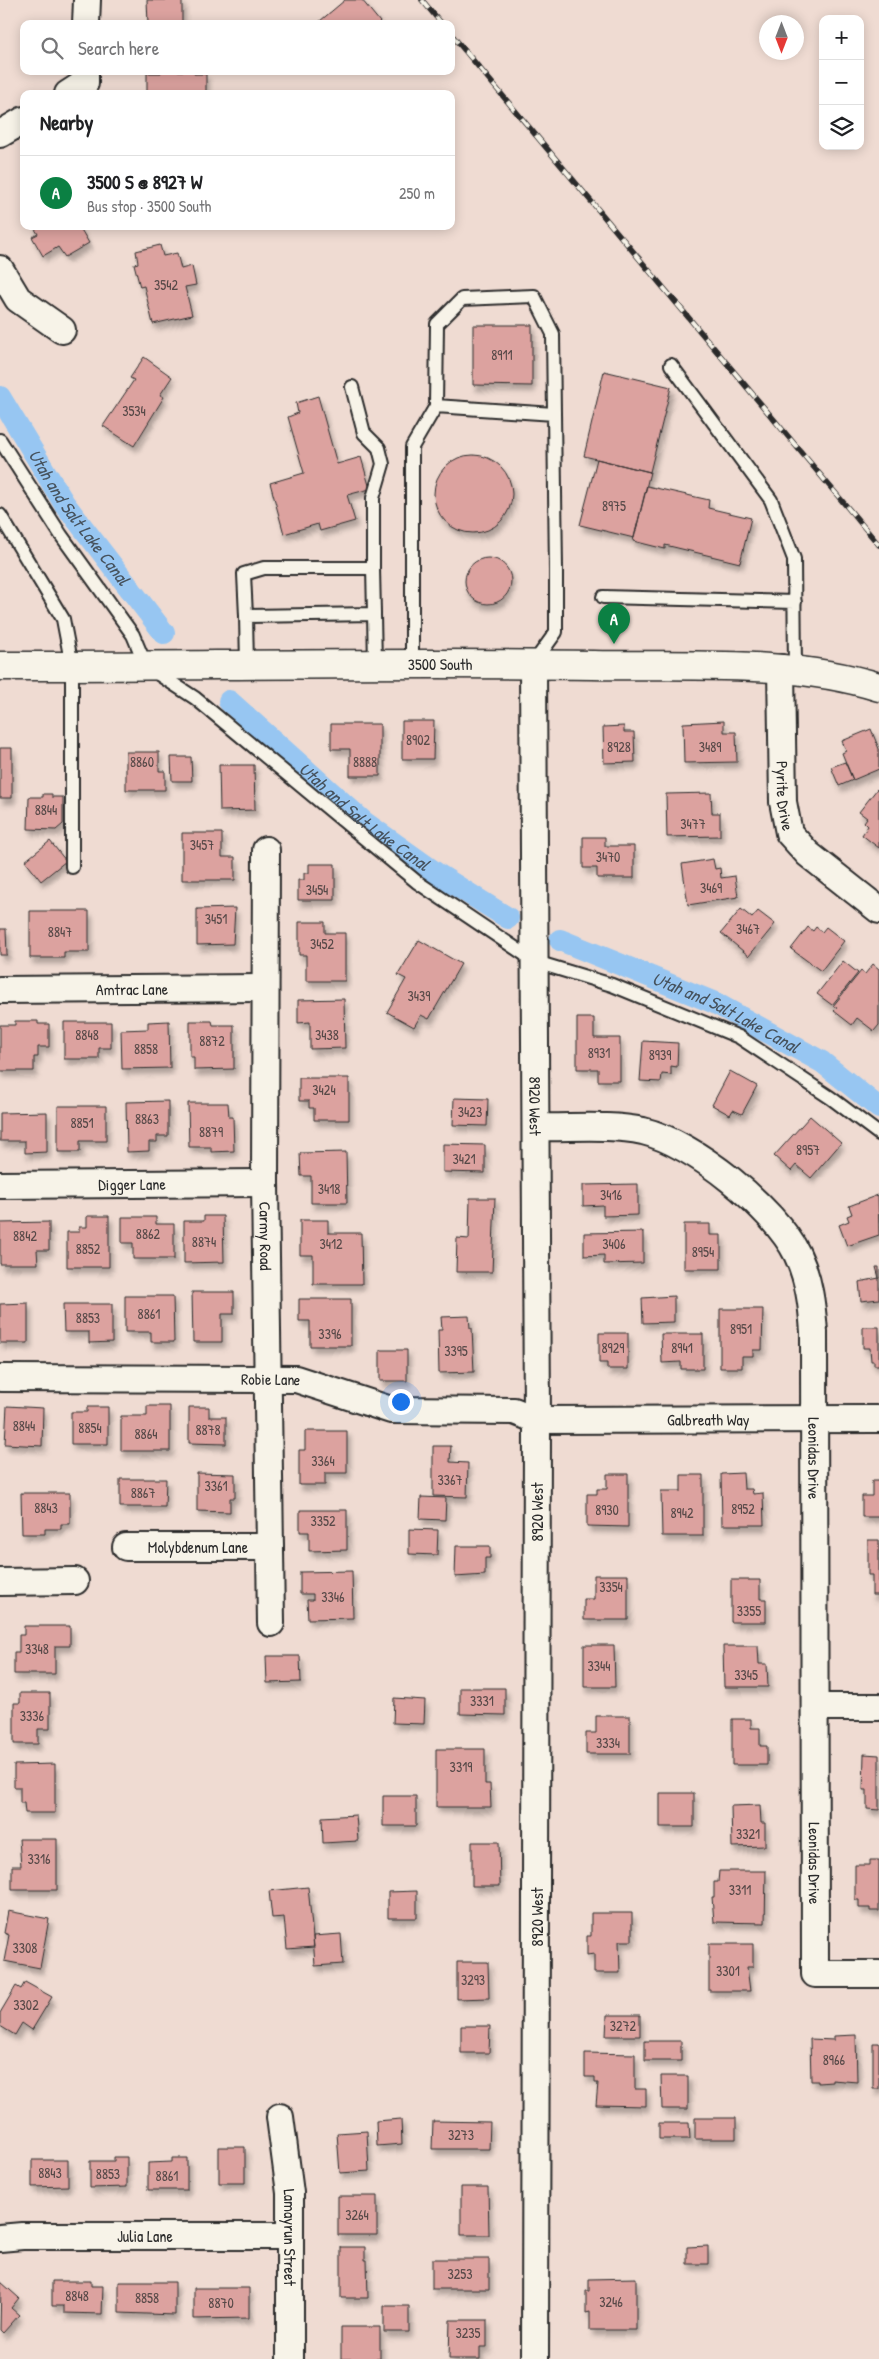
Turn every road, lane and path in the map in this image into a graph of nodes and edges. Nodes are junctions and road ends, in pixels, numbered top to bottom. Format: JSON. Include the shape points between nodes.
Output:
{"nodes":[{"id":1,"x":87,"y":0,"type":"edge"},
{"id":2,"x":86,"y":20,"type":"edge"},
{"id":3,"x":85,"y":75,"type":"edge"},
{"id":4,"x":74,"y":90,"type":"edge"},
{"id":5,"x":20,"y":122,"type":"edge"},
{"id":6,"x":0,"y":134,"type":"edge"},
{"id":7,"x":0,"y":269,"type":"edge"},
{"id":8,"x":62,"y":330,"type":"dead end"},
{"id":9,"x":671,"y":365,"type":"dead end"},
{"id":10,"x":352,"y":387,"type":"dead end"},
{"id":11,"x":436,"y":406,"type":"junction"},
{"id":12,"x":554,"y":414,"type":"junction"},
{"id":13,"x":0,"y":440,"type":"edge"},
{"id":14,"x":0,"y":515,"type":"edge"},
{"id":15,"x":373,"y":568,"type":"junction"},
{"id":16,"x":603,"y":597,"type":"dead end"},
{"id":17,"x":795,"y":602,"type":"junction"},
{"id":18,"x":374,"y":614,"type":"junction"},
{"id":19,"x":246,"y":616,"type":"junction"},
{"id":20,"x":533,"y":664,"type":"junction"},
{"id":21,"x":247,"y":665,"type":"junction"},
{"id":22,"x":375,"y":665,"type":"junction"},
{"id":23,"x":412,"y":665,"type":"junction"},
{"id":24,"x":0,"y":666,"type":"edge"},
{"id":25,"x":72,"y":666,"type":"junction"},
{"id":26,"x":149,"y":666,"type":"junction"},
{"id":27,"x":788,"y":669,"type":"junction"},
{"id":28,"x":879,"y":687,"type":"edge"},
{"id":29,"x":266,"y":850,"type":"dead end"},
{"id":30,"x":72,"y":867,"type":"dead end"},
{"id":31,"x":879,"y":910,"type":"edge"},
{"id":32,"x":535,"y":952,"type":"junction"},
{"id":33,"x":265,"y":988,"type":"junction"},
{"id":34,"x":0,"y":990,"type":"edge"},
{"id":35,"x":536,"y":1127,"type":"junction"},
{"id":36,"x":879,"y":1134,"type":"edge"},
{"id":37,"x":265,"y":1183,"type":"junction"},
{"id":38,"x":0,"y":1184,"type":"edge"},
{"id":39,"x":0,"y":1378,"type":"edge"},
{"id":40,"x":268,"y":1380,"type":"junction"},
{"id":41,"x":879,"y":1419,"type":"edge"},
{"id":42,"x":537,"y":1420,"type":"junction"},
{"id":43,"x":814,"y":1420,"type":"junction"},
{"id":44,"x":126,"y":1547,"type":"dead end"},
{"id":45,"x":270,"y":1547,"type":"junction"},
{"id":46,"x":0,"y":1582,"type":"edge"},
{"id":47,"x":75,"y":1582,"type":"dead end"},
{"id":48,"x":271,"y":1623,"type":"dead end"},
{"id":49,"x":815,"y":1707,"type":"junction"},
{"id":50,"x":879,"y":1707,"type":"edge"},
{"id":51,"x":879,"y":1974,"type":"edge"},
{"id":52,"x":280,"y":2117,"type":"dead end"},
{"id":53,"x":290,"y":2236,"type":"junction"},
{"id":54,"x":0,"y":2238,"type":"edge"},
{"id":55,"x":290,"y":2359,"type":"edge"},
{"id":56,"x":535,"y":2359,"type":"edge"}],
"edges":[{"from":1,"to":2,"type":"street"},
{"from":3,"to":4,"type":"street","via":[[85,83]]},
{"from":5,"to":6,"type":"street"},
{"from":7,"to":8,"type":"street","via":[[18,299]]},
{"from":9,"to":17,"type":"lane","via":[[772,500],[794,560]]},
{"from":10,"to":15,"type":"lane","via":[[364,433],[379,448],[383,464],[373,498]]},
{"from":11,"to":12,"type":"lane"},
{"from":11,"to":12,"type":"lane","via":[[437,324],[462,298],[534,296],[553,334]]},
{"from":11,"to":23,"type":"lane","via":[[412,447]]},
{"from":12,"to":20,"type":"lane","via":[[556,632]]},
{"from":13,"to":26,"type":"lane","via":[[61,535],[133,635]]},
{"from":14,"to":25,"type":"lane","via":[[64,619]]},
{"from":15,"to":18,"type":"lane"},
{"from":15,"to":19,"type":"lane","via":[[264,568],[244,574]]},
{"from":16,"to":17,"type":"lane"},
{"from":17,"to":27,"type":"lane"},
{"from":18,"to":19,"type":"lane"},
{"from":18,"to":22,"type":"lane"},
{"from":19,"to":21,"type":"lane"},
{"from":20,"to":23,"type":"street","name":"3500 South"},
{"from":20,"to":27,"type":"street","name":"3500 South"},
{"from":20,"to":32,"type":"street","name":"8920 West"},
{"from":21,"to":22,"type":"street","name":"3500 South"},
{"from":21,"to":26,"type":"street","name":"3500 South"},
{"from":22,"to":23,"type":"street","name":"3500 South"},
{"from":24,"to":25,"type":"street","name":"3500 South"},
{"from":25,"to":26,"type":"street","name":"3500 South"},
{"from":25,"to":30,"type":"lane"},
{"from":26,"to":32,"type":"lane","via":[[195,698],[417,882]]},
{"from":27,"to":28,"type":"street","name":"3500 South","via":[[848,677]]},
{"from":27,"to":31,"type":"street","name":"Pyrite Drive","via":[[783,802],[789,833],[808,854]]},
{"from":29,"to":33,"type":"street","name":"Carmy Road"},
{"from":32,"to":35,"type":"street","name":"8920 West"},
{"from":32,"to":36,"type":"lane","via":[[739,1037]]},
{"from":33,"to":34,"type":"street","name":"Amtrac Lane"},
{"from":33,"to":37,"type":"street","name":"Carmy Road"},
{"from":35,"to":42,"type":"street","name":"8920 West"},
{"from":35,"to":43,"type":"street","name":"Leonidas Drive","via":[[617,1128],[662,1137],[698,1155],[780,1228],[797,1254],[812,1307]]},
{"from":37,"to":38,"type":"street","name":"Digger Lane"},
{"from":37,"to":40,"type":"street","name":"Carmy Road"},
{"from":39,"to":40,"type":"street","name":"Robie Lane"},
{"from":40,"to":42,"type":"street","name":"Robie Lane","via":[[296,1379],[391,1410],[514,1411]]},
{"from":40,"to":45,"type":"street","name":"Carmy Road"},
{"from":41,"to":43,"type":"street","name":"Galbreath Way"},
{"from":42,"to":43,"type":"street","name":"Galbreath Way"},
{"from":42,"to":56,"type":"street","name":"8920 West"},
{"from":43,"to":49,"type":"street","name":"Leonidas Drive"},
{"from":44,"to":45,"type":"street","name":"Molybdenum Lane"},
{"from":45,"to":48,"type":"street","name":"Carmy Road"},
{"from":46,"to":47,"type":"street"},
{"from":49,"to":50,"type":"street"},
{"from":49,"to":51,"type":"street","name":"Leonidas Drive","via":[[815,1974]]},
{"from":52,"to":53,"type":"street","name":"Lamayrun Street","via":[[289,2174]]},
{"from":53,"to":54,"type":"street","name":"Julia Lane"},
{"from":53,"to":55,"type":"street","name":"Lamayrun Street"}]}
